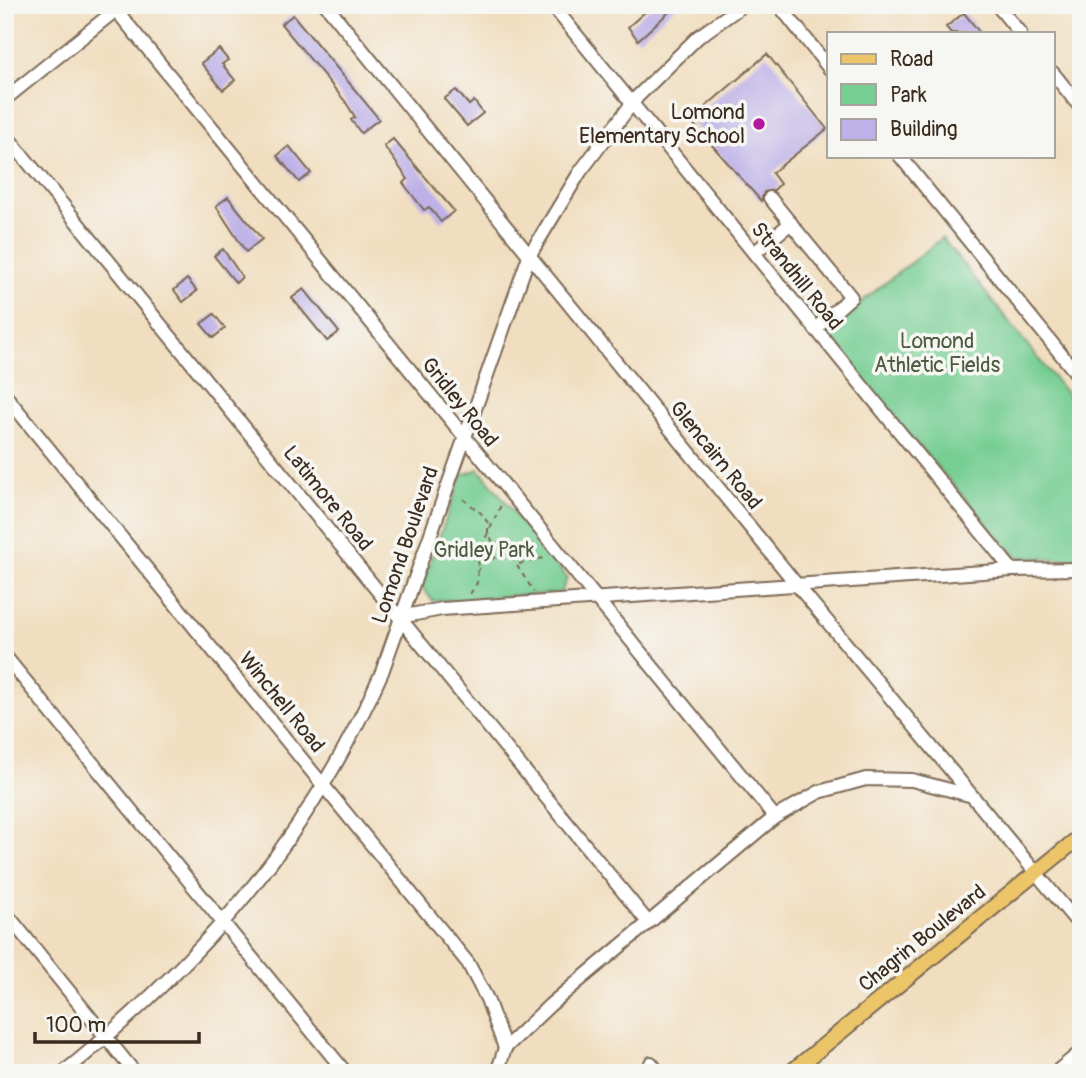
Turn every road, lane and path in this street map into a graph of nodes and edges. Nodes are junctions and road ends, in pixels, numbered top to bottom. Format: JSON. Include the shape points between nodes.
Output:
{"nodes":[{"id":1,"x":326,"y":5,"type":"edge"},
{"id":2,"x":552,"y":5,"type":"edge"},
{"id":3,"x":743,"y":5,"type":"edge"},
{"id":4,"x":779,"y":5,"type":"edge"},
{"id":5,"x":997,"y":5,"type":"edge"},
{"id":6,"x":119,"y":8,"type":"edge"},
{"id":7,"x":1019,"y":32,"type":"edge"},
{"id":8,"x":827,"y":65,"type":"edge"},
{"id":9,"x":1054,"y":74,"type":"edge"},
{"id":10,"x":5,"y":99,"type":"edge"},
{"id":11,"x":632,"y":104,"type":"junction"},
{"id":12,"x":1081,"y":108,"type":"edge"},
{"id":13,"x":5,"y":134,"type":"edge"},
{"id":14,"x":902,"y":158,"type":"edge"},
{"id":15,"x":770,"y":198,"type":"dead end"},
{"id":16,"x":791,"y":223,"type":"junction"},
{"id":17,"x":754,"y":253,"type":"junction"},
{"id":18,"x":529,"y":256,"type":"junction"},
{"id":19,"x":815,"y":329,"type":"junction"},
{"id":20,"x":1081,"y":379,"type":"edge"},
{"id":21,"x":5,"y":395,"type":"edge"},
{"id":22,"x":464,"y":437,"type":"junction"},
{"id":23,"x":463,"y":499,"type":"dead end"},
{"id":24,"x":503,"y":502,"type":"dead end"},
{"id":25,"x":489,"y":534,"type":"junction"},
{"id":26,"x":505,"y":555,"type":"junction"},
{"id":27,"x":548,"y":556,"type":"dead end"},
{"id":28,"x":518,"y":564,"type":"junction"},
{"id":29,"x":1081,"y":569,"type":"edge"},
{"id":30,"x":1012,"y":570,"type":"junction"},
{"id":31,"x":476,"y":573,"type":"junction"},
{"id":32,"x":797,"y":585,"type":"junction"},
{"id":33,"x":534,"y":593,"type":"dead end"},
{"id":34,"x":467,"y":597,"type":"dead end"},
{"id":35,"x":596,"y":599,"type":"junction"},
{"id":36,"x":400,"y":617,"type":"junction"},
{"id":37,"x":5,"y":656,"type":"edge"},
{"id":38,"x":324,"y":785,"type":"junction"},
{"id":39,"x":969,"y":795,"type":"junction"},
{"id":40,"x":775,"y":817,"type":"junction"},
{"id":41,"x":1081,"y":835,"type":"edge"},
{"id":42,"x":1036,"y":872,"type":"junction"},
{"id":43,"x":5,"y":912,"type":"edge"},
{"id":44,"x":647,"y":921,"type":"junction"},
{"id":45,"x":224,"y":924,"type":"junction"},
{"id":46,"x":1081,"y":927,"type":"edge"},
{"id":47,"x":107,"y":1037,"type":"junction"},
{"id":48,"x":505,"y":1048,"type":"junction"},
{"id":49,"x":1081,"y":1052,"type":"edge"},
{"id":50,"x":63,"y":1073,"type":"edge"},
{"id":51,"x":135,"y":1073,"type":"edge"},
{"id":52,"x":346,"y":1073,"type":"edge"},
{"id":53,"x":497,"y":1073,"type":"edge"},
{"id":54,"x":790,"y":1073,"type":"edge"},
{"id":55,"x":1055,"y":1073,"type":"edge"}],
"edges":[{"from":1,"to":18,"type":"street","name":"Glencairn Road"},
{"from":2,"to":11,"type":"street","name":"Strandhill Road"},
{"from":3,"to":11,"type":"street","name":"Lomond Boulevard","via":[[698,37]]},
{"from":4,"to":8,"type":"street"},
{"from":5,"to":7,"type":"street"},
{"from":6,"to":10,"type":"street"},
{"from":6,"to":22,"type":"street","name":"Gridley Road"},
{"from":9,"to":12,"type":"street"},
{"from":11,"to":17,"type":"street","name":"Strandhill Road"},
{"from":11,"to":18,"type":"street","name":"Lomond Boulevard","via":[[580,172]]},
{"from":13,"to":36,"type":"street","name":"Latimore Road"},
{"from":14,"to":20,"type":"street"},
{"from":15,"to":16,"type":"street"},
{"from":16,"to":17,"type":"street"},
{"from":16,"to":19,"type":"street","via":[[851,297]]},
{"from":17,"to":19,"type":"street","name":"Strandhill Road"},
{"from":18,"to":22,"type":"street","name":"Lomond Boulevard"},
{"from":18,"to":32,"type":"street","name":"Glencairn Road"},
{"from":19,"to":30,"type":"street","name":"Strandhill Road"},
{"from":21,"to":38,"type":"street","name":"Winchell Road"},
{"from":22,"to":35,"type":"street","name":"Gridley Road"},
{"from":22,"to":36,"type":"street","name":"Lomond Boulevard"},
{"from":23,"to":25,"type":"path","via":[[481,513]]},
{"from":24,"to":25,"type":"path"},
{"from":25,"to":26,"type":"path"},
{"from":25,"to":31,"type":"path","via":[[479,552]]},
{"from":26,"to":28,"type":"path"},
{"from":26,"to":31,"type":"path","via":[[484,562]]},
{"from":27,"to":28,"type":"path"},
{"from":28,"to":33,"type":"path"},
{"from":29,"to":30,"type":"street"},
{"from":30,"to":32,"type":"street"},
{"from":31,"to":34,"type":"path","via":[[477,583]]},
{"from":32,"to":35,"type":"street"},
{"from":32,"to":39,"type":"street","name":"Glencairn Road"},
{"from":35,"to":36,"type":"street","via":[[442,609]]},
{"from":35,"to":40,"type":"street","name":"Gridley Road"},
{"from":36,"to":38,"type":"street","name":"Lomond Boulevard","via":[[359,723]]},
{"from":36,"to":44,"type":"street","name":"Latimore Road"},
{"from":37,"to":45,"type":"street"},
{"from":38,"to":45,"type":"street","name":"Lomond Boulevard","via":[[284,848]]},
{"from":38,"to":48,"type":"street","name":"Winchell Road","via":[[468,963]]},
{"from":39,"to":40,"type":"street","via":[[912,780],[866,779],[819,792]]},
{"from":39,"to":42,"type":"street","name":"Glencairn Road"},
{"from":40,"to":44,"type":"street"},
{"from":41,"to":42,"type":"main road","name":"Chagrin Boulevard"},
{"from":42,"to":46,"type":"street","name":"Glencairn Road"},
{"from":42,"to":54,"type":"main road","name":"Chagrin Boulevard"},
{"from":43,"to":47,"type":"street"},
{"from":44,"to":48,"type":"street"},
{"from":45,"to":47,"type":"street","name":"Lomond Boulevard"},
{"from":45,"to":52,"type":"street"},
{"from":47,"to":50,"type":"street","name":"Lomond Boulevard"},
{"from":47,"to":51,"type":"street"},
{"from":48,"to":53,"type":"street"},
{"from":49,"to":55,"type":"street"}]}
